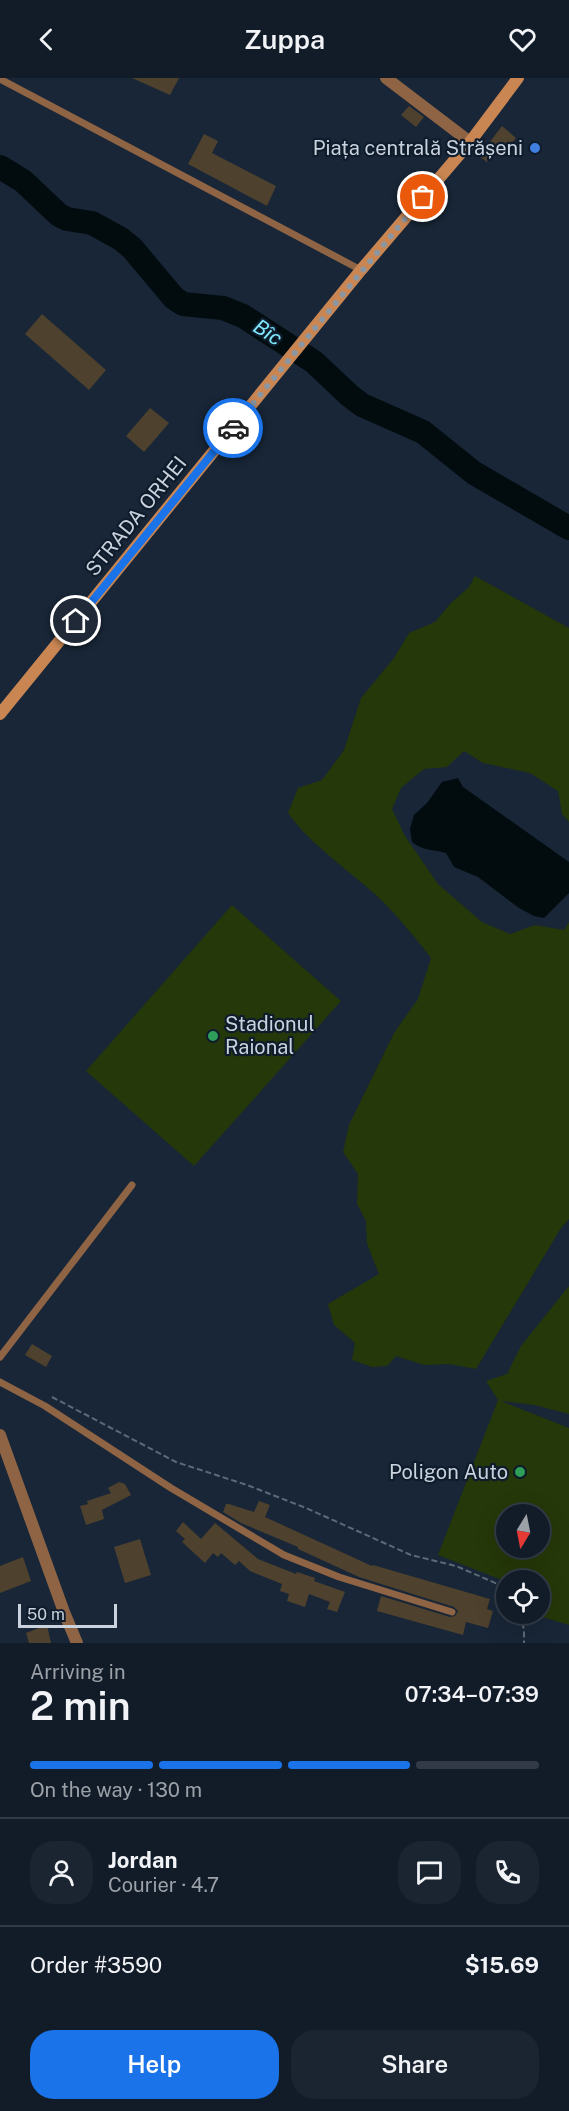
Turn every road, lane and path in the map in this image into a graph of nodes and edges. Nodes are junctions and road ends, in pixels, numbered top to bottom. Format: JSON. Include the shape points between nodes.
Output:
{"nodes":[{"id":1,"x":386,"y":78,"type":"edge"},
{"id":2,"x":518,"y":78,"type":"edge"},
{"id":3,"x":0,"y":80,"type":"edge"},
{"id":4,"x":470,"y":142,"type":"junction"},
{"id":5,"x":362,"y":270,"type":"junction"},
{"id":6,"x":0,"y":714,"type":"edge"},
{"id":7,"x":132,"y":1185,"type":"dead end"},
{"id":8,"x":0,"y":1357,"type":"edge"},
{"id":9,"x":0,"y":1382,"type":"edge"},
{"id":10,"x":45,"y":1394,"type":"dead end"},
{"id":11,"x":0,"y":1435,"type":"edge"},
{"id":12,"x":496,"y":1583,"type":"edge"},
{"id":13,"x":452,"y":1612,"type":"dead end"},
{"id":14,"x":521,"y":1624,"type":"edge"},
{"id":15,"x":77,"y":1643,"type":"edge"},
{"id":16,"x":524,"y":1643,"type":"edge"}],
"edges":[{"from":1,"to":4,"type":"street"},
{"from":2,"to":4,"type":"main road","name":"STRADA ORHEI"},
{"from":3,"to":5,"type":"lane"},
{"from":4,"to":5,"type":"main road","name":"STRADA ORHEI"},
{"from":5,"to":6,"type":"main road","name":"STRADA ORHEI"},
{"from":7,"to":8,"type":"lane"},
{"from":9,"to":13,"type":"lane","via":[[45,1406],[284,1556]]},
{"from":10,"to":12,"type":"path","via":[[176,1462],[306,1508],[411,1555],[456,1566]]},
{"from":11,"to":15,"type":"street"},
{"from":14,"to":16,"type":"path"}]}
